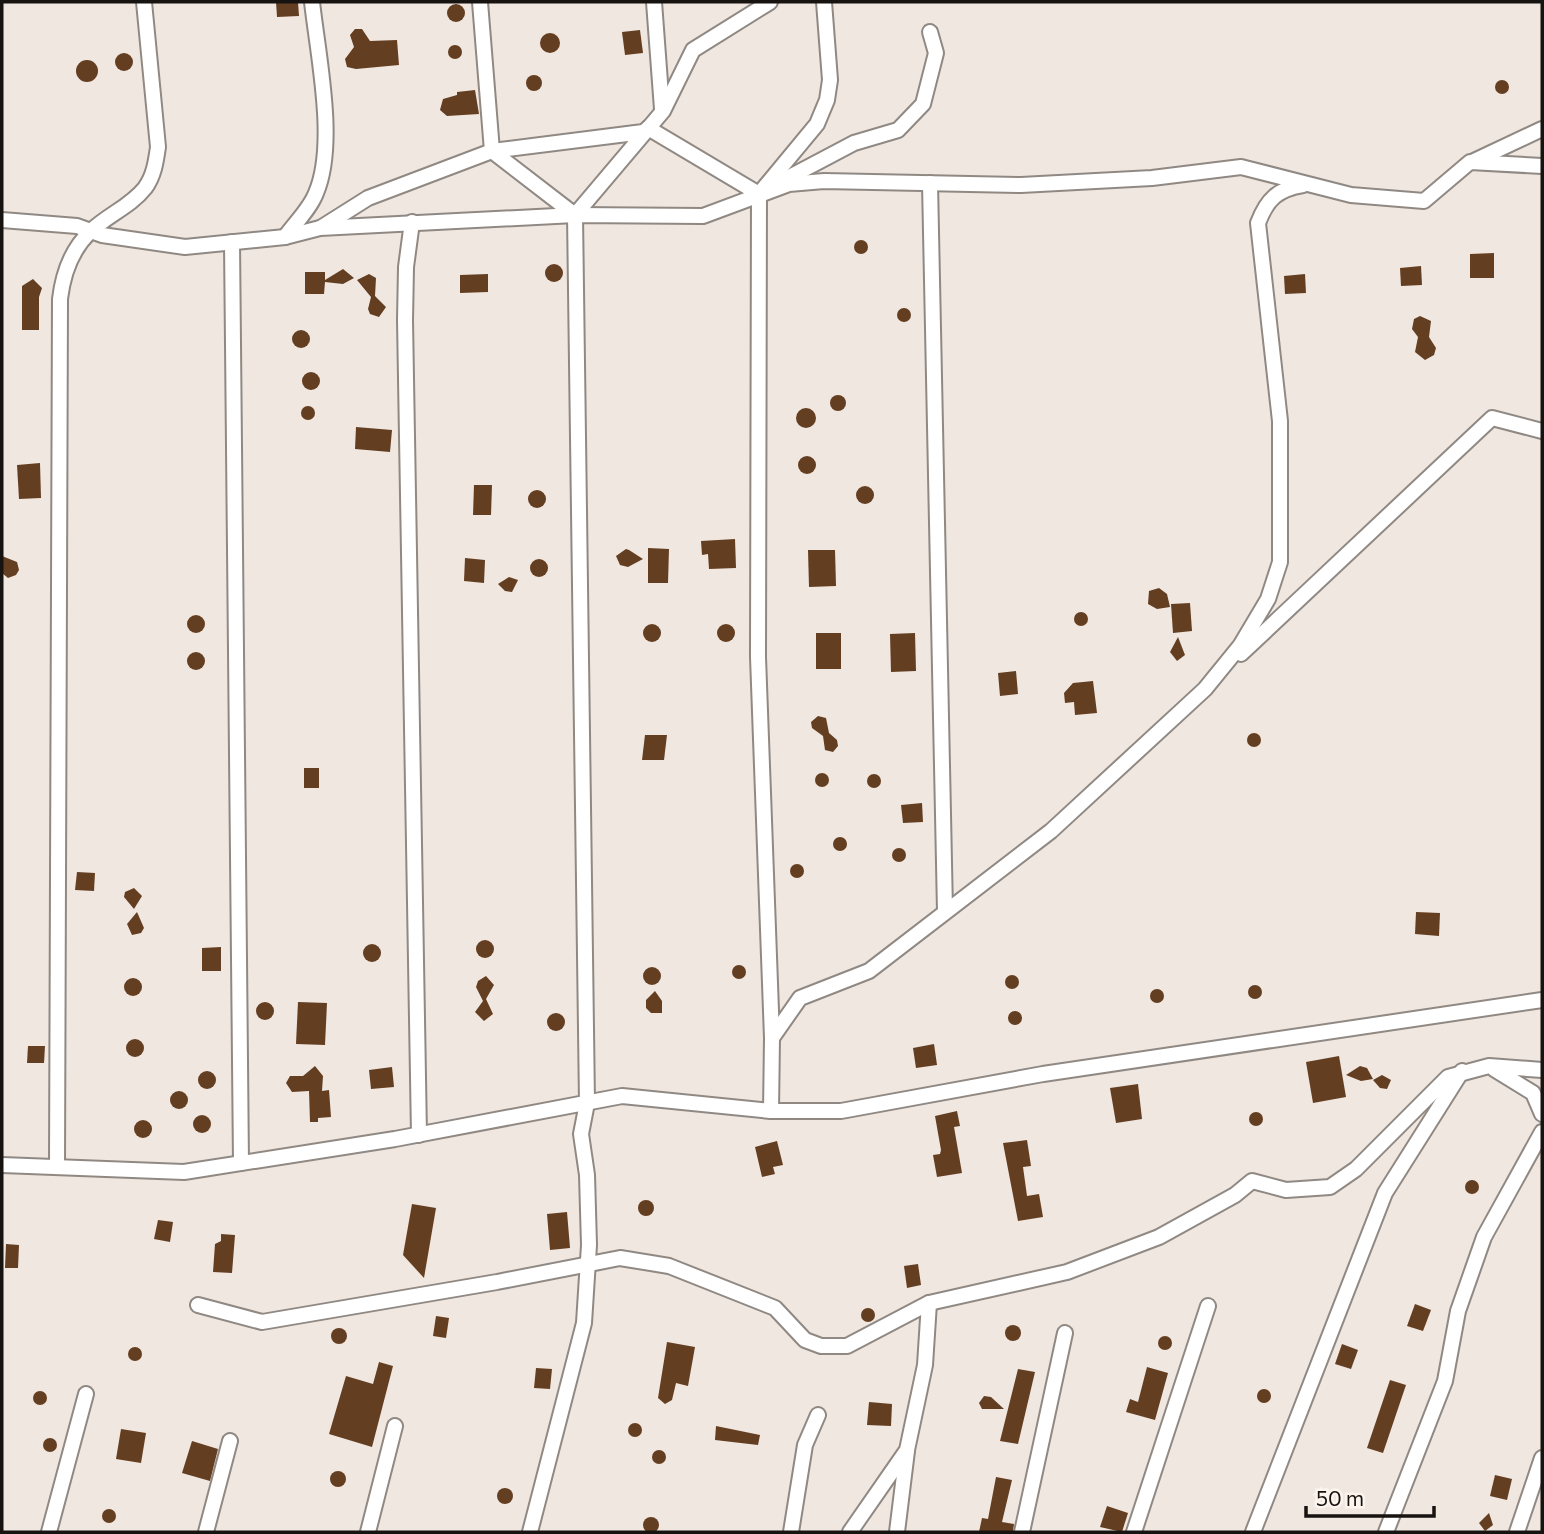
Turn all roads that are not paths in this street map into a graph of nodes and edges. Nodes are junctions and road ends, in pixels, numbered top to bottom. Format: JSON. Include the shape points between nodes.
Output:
{"nodes":[{"id":1,"x":144,"y":2,"type":"edge"},
{"id":2,"x":312,"y":2,"type":"edge"},
{"id":3,"x":480,"y":2,"type":"edge"},
{"id":4,"x":654,"y":2,"type":"edge"},
{"id":5,"x":770,"y":2,"type":"edge"},
{"id":6,"x":824,"y":2,"type":"edge"},
{"id":7,"x":930,"y":32,"type":"dead end"},
{"id":8,"x":663,"y":111,"type":"junction"},
{"id":9,"x":649,"y":128,"type":"junction"},
{"id":10,"x":1542,"y":129,"type":"edge"},
{"id":11,"x":492,"y":151,"type":"junction"},
{"id":12,"x":1471,"y":162,"type":"junction"},
{"id":13,"x":1542,"y":166,"type":"edge"},
{"id":14,"x":930,"y":183,"type":"junction"},
{"id":15,"x":1304,"y":185,"type":"junction"},
{"id":16,"x":759,"y":194,"type":"junction"},
{"id":17,"x":575,"y":215,"type":"junction"},
{"id":18,"x":2,"y":220,"type":"edge"},
{"id":19,"x":412,"y":222,"type":"junction"},
{"id":20,"x":320,"y":228,"type":"junction"},
{"id":21,"x":90,"y":232,"type":"junction"},
{"id":22,"x":285,"y":237,"type":"junction"},
{"id":23,"x":232,"y":242,"type":"junction"},
{"id":24,"x":1542,"y":431,"type":"edge"},
{"id":25,"x":1205,"y":689,"type":"junction"},
{"id":26,"x":944,"y":911,"type":"junction"},
{"id":27,"x":1542,"y":992,"type":"edge"},
{"id":28,"x":1542,"y":1000,"type":"edge"},
{"id":29,"x":1524,"y":1003,"type":"junction"},
{"id":30,"x":772,"y":1038,"type":"junction"},
{"id":31,"x":1489,"y":1066,"type":"junction"},
{"id":32,"x":1542,"y":1070,"type":"edge"},
{"id":33,"x":1462,"y":1071,"type":"junction"},
{"id":34,"x":587,"y":1103,"type":"junction"},
{"id":35,"x":771,"y":1111,"type":"junction"},
{"id":36,"x":1542,"y":1114,"type":"edge"},
{"id":37,"x":1542,"y":1132,"type":"edge"},
{"id":38,"x":419,"y":1135,"type":"junction"},
{"id":39,"x":241,"y":1163,"type":"junction"},
{"id":40,"x":2,"y":1166,"type":"edge"},
{"id":41,"x":57,"y":1167,"type":"junction"},
{"id":42,"x":589,"y":1262,"type":"junction"},
{"id":43,"x":929,"y":1303,"type":"junction"},
{"id":44,"x":198,"y":1306,"type":"dead end"},
{"id":45,"x":1208,"y":1306,"type":"dead end"},
{"id":46,"x":1065,"y":1333,"type":"dead end"},
{"id":47,"x":86,"y":1394,"type":"dead end"},
{"id":48,"x":818,"y":1415,"type":"dead end"},
{"id":49,"x":395,"y":1426,"type":"dead end"},
{"id":50,"x":230,"y":1441,"type":"dead end"},
{"id":51,"x":907,"y":1450,"type":"junction"},
{"id":52,"x":1542,"y":1458,"type":"edge"},
{"id":53,"x":49,"y":1532,"type":"edge"},
{"id":54,"x":206,"y":1532,"type":"edge"},
{"id":55,"x":368,"y":1532,"type":"edge"},
{"id":56,"x":530,"y":1532,"type":"edge"},
{"id":57,"x":791,"y":1532,"type":"edge"},
{"id":58,"x":850,"y":1532,"type":"edge"},
{"id":59,"x":897,"y":1532,"type":"edge"},
{"id":60,"x":1022,"y":1532,"type":"edge"},
{"id":61,"x":1134,"y":1532,"type":"edge"},
{"id":62,"x":1254,"y":1532,"type":"edge"},
{"id":63,"x":1386,"y":1532,"type":"edge"},
{"id":64,"x":1517,"y":1532,"type":"edge"}],
"edges":[{"from":1,"to":21,"type":"street","via":[[158,147],[154,170],[146,187],[129,204]]},
{"from":2,"to":22,"type":"street","via":[[325,167],[315,196]]},
{"from":3,"to":11,"type":"street"},
{"from":4,"to":8,"type":"street"},
{"from":5,"to":8,"type":"street","via":[[693,50]]},
{"from":6,"to":16,"type":"street","via":[[830,80],[827,100],[817,124]]},
{"from":7,"to":16,"type":"street","via":[[936,54],[923,104],[898,130],[854,143]]},
{"from":8,"to":9,"type":"street"},
{"from":9,"to":11,"type":"street"},
{"from":9,"to":16,"type":"street"},
{"from":9,"to":17,"type":"street"},
{"from":10,"to":12,"type":"street"},
{"from":11,"to":17,"type":"street"},
{"from":11,"to":20,"type":"street","via":[[368,198]]},
{"from":12,"to":13,"type":"street"},
{"from":12,"to":15,"type":"street","via":[[1424,201],[1351,195]]},
{"from":14,"to":15,"type":"street","via":[[1113,180],[1205,174],[1241,166]]},
{"from":14,"to":16,"type":"street","via":[[824,181],[789,184]]},
{"from":14,"to":26,"type":"street"},
{"from":15,"to":25,"type":"street","via":[[1283,188],[1265,204],[1258,223],[1280,421],[1280,562],[1268,599],[1240,646]]},
{"from":16,"to":17,"type":"street","via":[[703,216]]},
{"from":16,"to":30,"type":"street","via":[[758,657]]},
{"from":17,"to":19,"type":"street"},
{"from":17,"to":34,"type":"street"},
{"from":18,"to":21,"type":"street","via":[[78,226]]},
{"from":19,"to":20,"type":"street"},
{"from":19,"to":38,"type":"street","via":[[405,320]]},
{"from":20,"to":22,"type":"street"},
{"from":21,"to":23,"type":"street","via":[[185,247]]},
{"from":21,"to":41,"type":"street","via":[[64,271],[60,299]]},
{"from":22,"to":23,"type":"street"},
{"from":23,"to":39,"type":"street"},
{"from":24,"to":25,"type":"street","via":[[1492,418]]},
{"from":25,"to":26,"type":"street","via":[[1051,831]]},
{"from":26,"to":30,"type":"street","via":[[869,971],[800,998]]},
{"from":27,"to":29,"type":"street"},
{"from":28,"to":29,"type":"street"},
{"from":29,"to":35,"type":"street","via":[[1043,1074],[841,1111]]},
{"from":30,"to":35,"type":"street"},
{"from":31,"to":32,"type":"street"},
{"from":31,"to":33,"type":"street"},
{"from":31,"to":36,"type":"street","via":[[1533,1094]]},
{"from":33,"to":43,"type":"street","via":[[1433,1089],[1356,1169],[1330,1186],[1286,1190],[1252,1181],[1159,1237],[1067,1272]]},
{"from":33,"to":62,"type":"street","via":[[1385,1193]]},
{"from":34,"to":35,"type":"street","via":[[622,1096]]},
{"from":34,"to":38,"type":"street"},
{"from":34,"to":42,"type":"street","via":[[581,1134]]},
{"from":37,"to":63,"type":"street","via":[[1484,1237],[1458,1311],[1445,1381]]},
{"from":38,"to":39,"type":"street"},
{"from":39,"to":41,"type":"street","via":[[184,1172]]},
{"from":40,"to":41,"type":"street"},
{"from":42,"to":43,"type":"street","via":[[620,1258],[668,1266],[775,1308],[805,1340],[821,1346],[847,1346]]},
{"from":42,"to":44,"type":"street","via":[[262,1322]]},
{"from":42,"to":56,"type":"street","via":[[584,1323]]},
{"from":43,"to":51,"type":"street","via":[[925,1365]]},
{"from":45,"to":61,"type":"street"},
{"from":46,"to":60,"type":"street"},
{"from":47,"to":53,"type":"street"},
{"from":48,"to":57,"type":"street","via":[[805,1445]]},
{"from":49,"to":55,"type":"street"},
{"from":50,"to":54,"type":"street"},
{"from":51,"to":58,"type":"street"},
{"from":51,"to":59,"type":"street"},
{"from":52,"to":64,"type":"street"}]}
